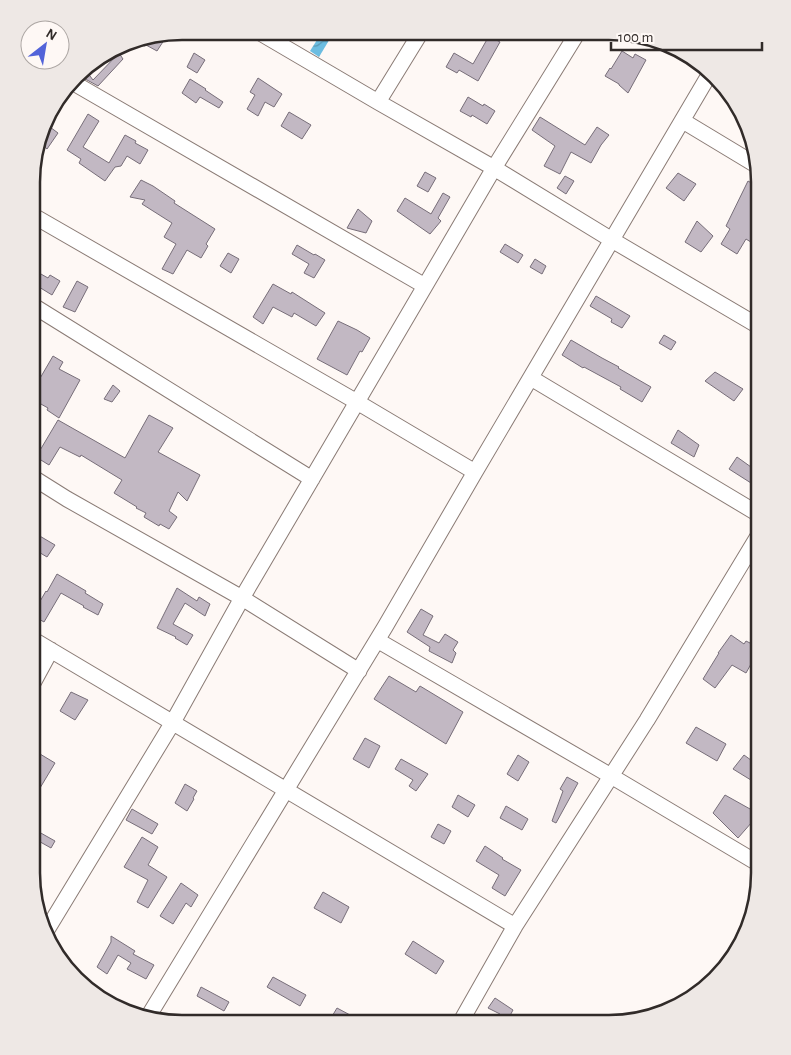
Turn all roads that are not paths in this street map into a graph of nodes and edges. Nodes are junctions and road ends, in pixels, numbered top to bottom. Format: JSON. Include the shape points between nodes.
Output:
{"nodes":[{"id":1,"x":274,"y":40,"type":"edge"},
{"id":2,"x":416,"y":40,"type":"edge"},
{"id":3,"x":573,"y":40,"type":"edge"},
{"id":4,"x":707,"y":79,"type":"edge"},
{"id":5,"x":78,"y":85,"type":"edge"},
{"id":6,"x":378,"y":102,"type":"junction"},
{"id":7,"x":683,"y":121,"type":"junction"},
{"id":8,"x":749,"y":161,"type":"edge"},
{"id":9,"x":494,"y":168,"type":"junction"},
{"id":10,"x":40,"y":220,"type":"edge"},
{"id":11,"x":612,"y":240,"type":"junction"},
{"id":12,"x":425,"y":286,"type":"junction"},
{"id":13,"x":40,"y":310,"type":"edge"},
{"id":14,"x":751,"y":322,"type":"edge"},
{"id":15,"x":531,"y":378,"type":"junction"},
{"id":16,"x":357,"y":402,"type":"junction"},
{"id":17,"x":475,"y":472,"type":"junction"},
{"id":18,"x":312,"y":479,"type":"junction"},
{"id":19,"x":40,"y":482,"type":"edge"},
{"id":20,"x":751,"y":510,"type":"edge"},
{"id":21,"x":751,"y":548,"type":"edge"},
{"id":22,"x":242,"y":598,"type":"junction"},
{"id":23,"x":377,"y":640,"type":"junction"},
{"id":24,"x":40,"y":644,"type":"edge"},
{"id":25,"x":51,"y":650,"type":"junction"},
{"id":26,"x":40,"y":670,"type":"edge"},
{"id":27,"x":359,"y":671,"type":"junction"},
{"id":28,"x":173,"y":722,"type":"junction"},
{"id":29,"x":611,"y":776,"type":"junction"},
{"id":30,"x":286,"y":790,"type":"junction"},
{"id":31,"x":751,"y":859,"type":"edge"},
{"id":32,"x":51,"y":926,"type":"edge"},
{"id":33,"x":515,"y":926,"type":"junction"},
{"id":34,"x":151,"y":1011,"type":"edge"},
{"id":35,"x":465,"y":1015,"type":"edge"}],
"edges":[{"from":1,"to":6,"type":"street"},
{"from":2,"to":6,"type":"street"},
{"from":3,"to":9,"type":"street"},
{"from":4,"to":7,"type":"street"},
{"from":5,"to":12,"type":"street"},
{"from":6,"to":9,"type":"street"},
{"from":7,"to":8,"type":"street"},
{"from":7,"to":11,"type":"street"},
{"from":9,"to":11,"type":"street"},
{"from":9,"to":12,"type":"street"},
{"from":10,"to":16,"type":"street"},
{"from":11,"to":14,"type":"street"},
{"from":11,"to":15,"type":"street"},
{"from":12,"to":16,"type":"street"},
{"from":13,"to":18,"type":"street"},
{"from":15,"to":17,"type":"street"},
{"from":15,"to":20,"type":"street"},
{"from":16,"to":17,"type":"street"},
{"from":16,"to":18,"type":"street"},
{"from":17,"to":23,"type":"street"},
{"from":18,"to":22,"type":"street"},
{"from":19,"to":22,"type":"street"},
{"from":21,"to":29,"type":"street"},
{"from":22,"to":27,"type":"street"},
{"from":22,"to":28,"type":"street"},
{"from":23,"to":27,"type":"street"},
{"from":23,"to":29,"type":"street"},
{"from":24,"to":25,"type":"street"},
{"from":25,"to":26,"type":"street"},
{"from":25,"to":28,"type":"street"},
{"from":27,"to":30,"type":"street"},
{"from":28,"to":30,"type":"street"},
{"from":28,"to":32,"type":"street"},
{"from":29,"to":31,"type":"street"},
{"from":29,"to":33,"type":"street"},
{"from":30,"to":33,"type":"street"},
{"from":30,"to":34,"type":"street"},
{"from":33,"to":35,"type":"street"}]}
